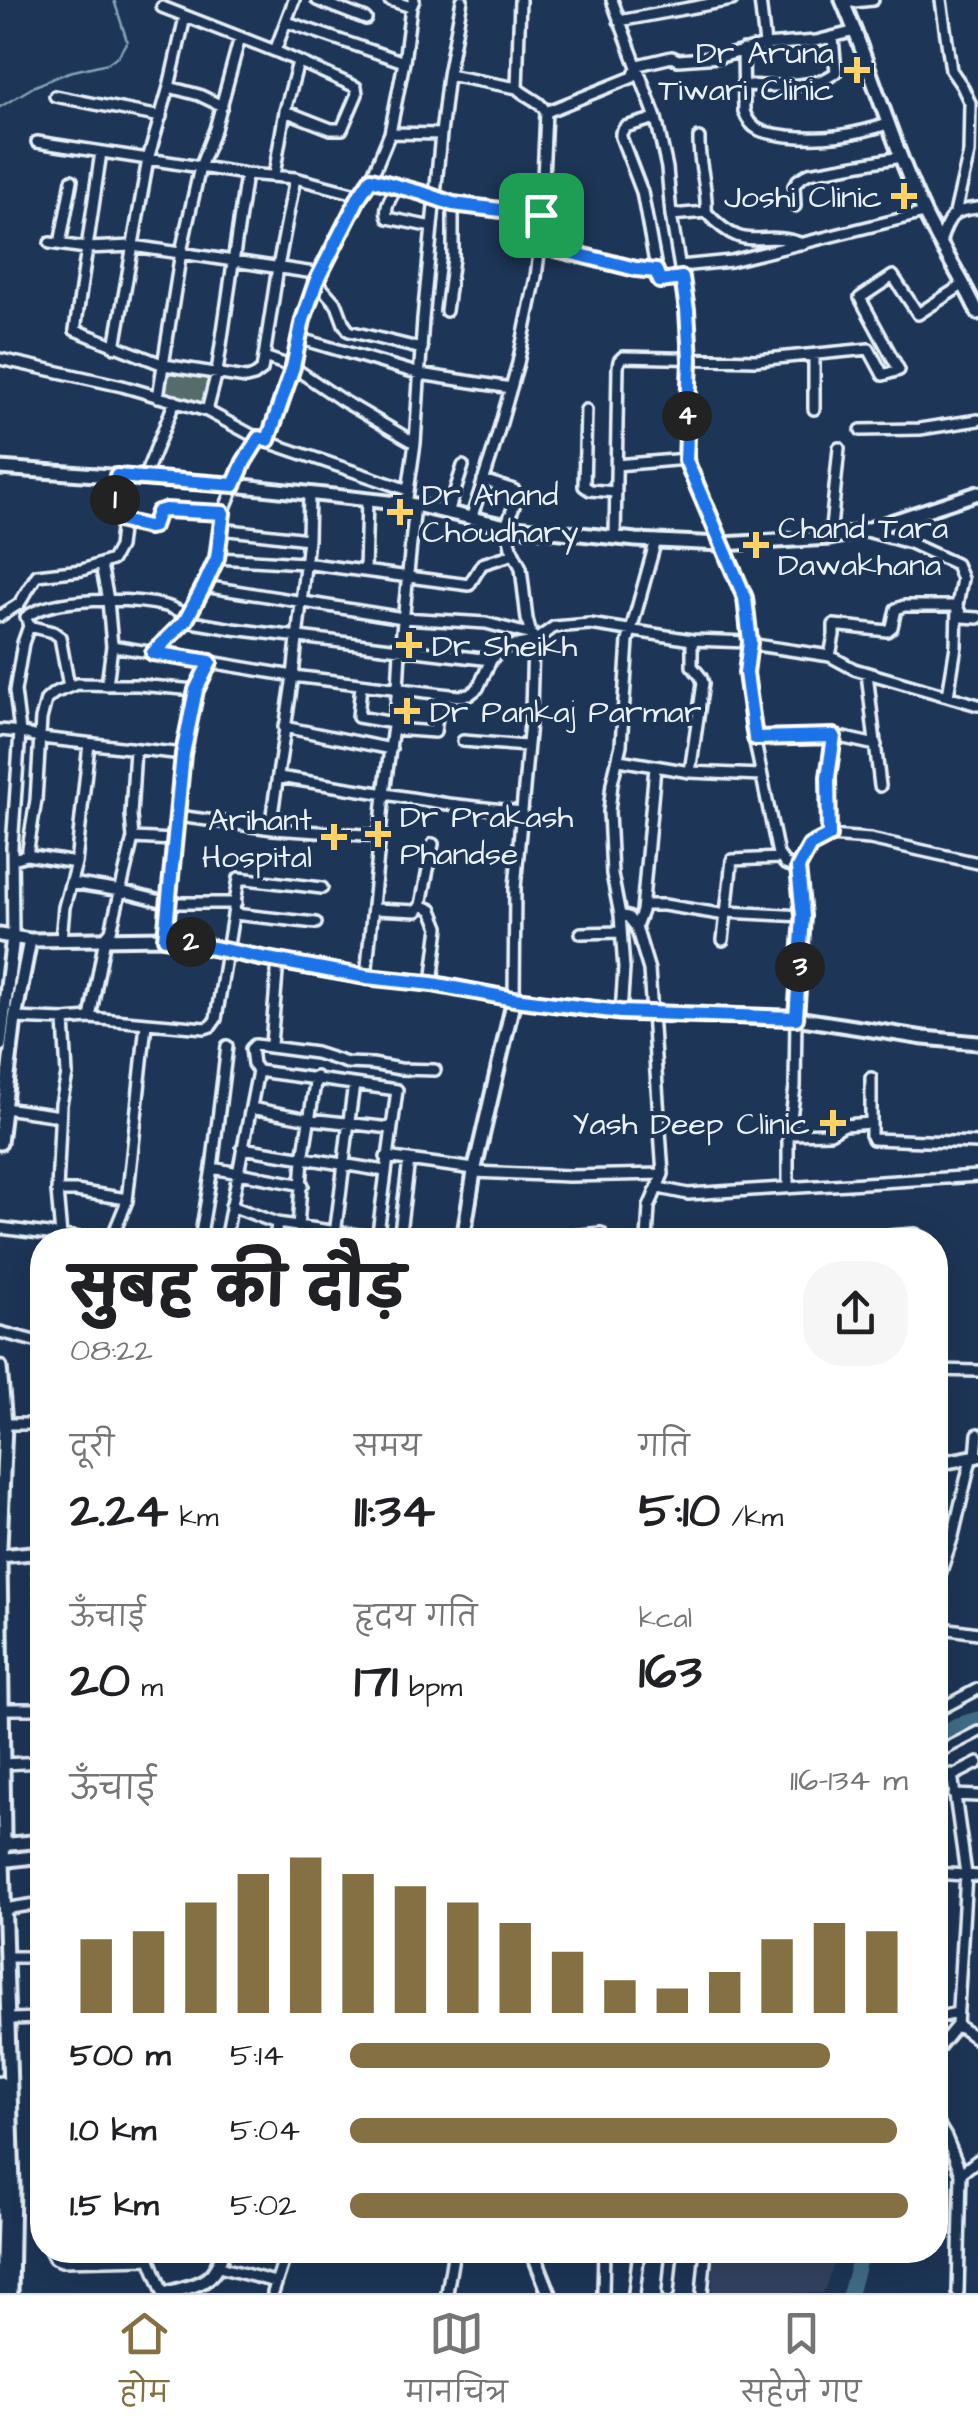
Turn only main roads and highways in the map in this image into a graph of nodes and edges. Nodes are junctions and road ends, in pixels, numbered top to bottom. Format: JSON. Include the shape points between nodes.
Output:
{"nodes":[{"id":1,"x":842,"y":1,"type":"edge"},
{"id":2,"x":978,"y":313,"type":"edge"},
{"id":3,"x":0,"y":468,"type":"edge"},
{"id":4,"x":978,"y":493,"type":"edge"},
{"id":5,"x":6,"y":936,"type":"edge"},
{"id":6,"x":30,"y":940,"type":"junction"},
{"id":7,"x":514,"y":999,"type":"junction"},
{"id":8,"x":978,"y":1043,"type":"edge"},
{"id":9,"x":0,"y":1046,"type":"edge"},
{"id":10,"x":0,"y":1143,"type":"edge"},
{"id":11,"x":465,"y":1228,"type":"edge"},
{"id":12,"x":0,"y":1368,"type":"edge"},
{"id":13,"x":3,"y":1424,"type":"edge"},
{"id":14,"x":3,"y":1446,"type":"edge"},
{"id":15,"x":975,"y":1457,"type":"edge"},
{"id":16,"x":948,"y":1462,"type":"edge"},
{"id":17,"x":30,"y":1553,"type":"edge"},
{"id":18,"x":0,"y":1555,"type":"edge"},
{"id":19,"x":30,"y":1842,"type":"edge"},
{"id":20,"x":2,"y":1845,"type":"edge"},
{"id":21,"x":30,"y":1857,"type":"edge"},
{"id":22,"x":1,"y":1861,"type":"edge"},
{"id":23,"x":0,"y":2084,"type":"edge"},
{"id":24,"x":0,"y":2105,"type":"edge"},
{"id":25,"x":220,"y":2263,"type":"edge"},
{"id":26,"x":537,"y":2263,"type":"edge"},
{"id":27,"x":2,"y":2293,"type":"edge"},
{"id":28,"x":11,"y":2293,"type":"edge"},
{"id":29,"x":166,"y":2293,"type":"edge"},
{"id":30,"x":548,"y":2293,"type":"edge"}],
"edges":[{"from":1,"to":2,"type":"main road","via":[[924,213]]},
{"from":3,"to":4,"type":"main road","via":[[234,485],[410,505],[506,526],[722,544],[830,538]]},
{"from":5,"to":6,"type":"main road"},
{"from":5,"to":9,"type":"main road"},
{"from":6,"to":7,"type":"main road","via":[[165,938]]},
{"from":6,"to":10,"type":"main road"},
{"from":7,"to":8,"type":"main road","via":[[620,1012],[796,1018]]},
{"from":7,"to":11,"type":"main road"},
{"from":12,"to":13,"type":"main road"},
{"from":13,"to":14,"type":"main road"},
{"from":14,"to":18,"type":"main road"},
{"from":15,"to":16,"type":"main road"},
{"from":17,"to":18,"type":"main road"},
{"from":18,"to":20,"type":"main road"},
{"from":19,"to":20,"type":"main road"},
{"from":20,"to":22,"type":"main road"},
{"from":21,"to":22,"type":"main road"},
{"from":22,"to":28,"type":"main road"},
{"from":23,"to":24,"type":"main road"},
{"from":24,"to":27,"type":"main road"},
{"from":25,"to":29,"type":"main road","via":[[204,2282]]},
{"from":26,"to":30,"type":"main road"}]}
